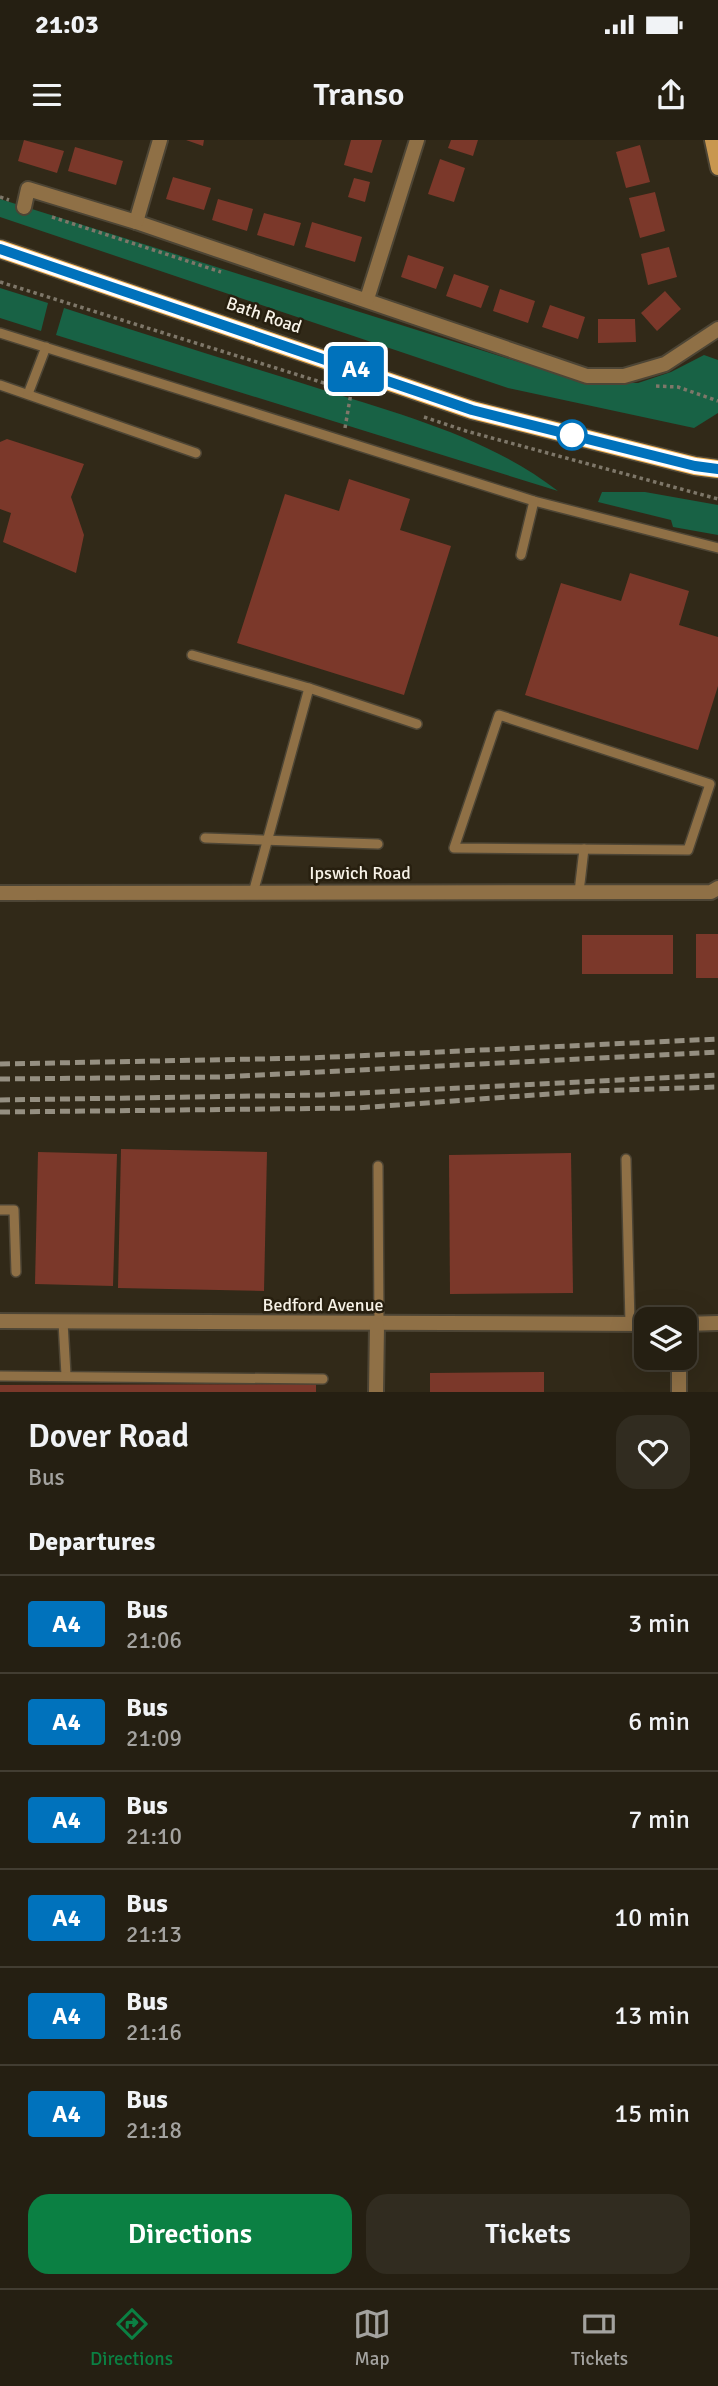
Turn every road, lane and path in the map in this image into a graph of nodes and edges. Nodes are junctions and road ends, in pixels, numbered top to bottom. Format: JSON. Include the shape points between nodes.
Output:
{"nodes":[{"id":1,"x":160,"y":140,"type":"edge"},
{"id":2,"x":417,"y":140,"type":"edge"},
{"id":3,"x":712,"y":140,"type":"edge"},
{"id":4,"x":718,"y":168,"type":"edge"},
{"id":5,"x":24,"y":207,"type":"dead end"},
{"id":6,"x":136,"y":222,"type":"junction"},
{"id":7,"x":0,"y":248,"type":"edge"},
{"id":8,"x":367,"y":299,"type":"junction"},
{"id":9,"x":718,"y":329,"type":"edge"},
{"id":10,"x":0,"y":332,"type":"edge"},
{"id":11,"x":46,"y":347,"type":"junction"},
{"id":12,"x":354,"y":368,"type":"junction"},
{"id":13,"x":0,"y":384,"type":"edge"},
{"id":14,"x":28,"y":394,"type":"junction"},
{"id":15,"x":344,"y":439,"type":"junction"},
{"id":16,"x":196,"y":453,"type":"dead end"},
{"id":17,"x":718,"y":469,"type":"edge"},
{"id":18,"x":534,"y":501,"type":"junction"},
{"id":19,"x":718,"y":548,"type":"edge"},
{"id":20,"x":522,"y":555,"type":"dead end"},
{"id":21,"x":192,"y":655,"type":"dead end"},
{"id":22,"x":309,"y":688,"type":"junction"},
{"id":23,"x":418,"y":724,"type":"dead end"},
{"id":24,"x":205,"y":838,"type":"dead end"},
{"id":25,"x":267,"y":841,"type":"junction"},
{"id":26,"x":378,"y":844,"type":"dead end"},
{"id":27,"x":584,"y":849,"type":"junction"},
{"id":28,"x":718,"y":888,"type":"edge"},
{"id":29,"x":579,"y":892,"type":"junction"},
{"id":30,"x":0,"y":893,"type":"edge"},
{"id":31,"x":253,"y":893,"type":"junction"},
{"id":32,"x":626,"y":1159,"type":"dead end"},
{"id":33,"x":378,"y":1166,"type":"dead end"},
{"id":34,"x":0,"y":1210,"type":"edge"},
{"id":35,"x":16,"y":1272,"type":"dead end"},
{"id":36,"x":0,"y":1321,"type":"edge"},
{"id":37,"x":63,"y":1322,"type":"junction"},
{"id":38,"x":629,"y":1324,"type":"junction"},
{"id":39,"x":634,"y":1324,"type":"edge"},
{"id":40,"x":697,"y":1324,"type":"edge"},
{"id":41,"x":718,"y":1324,"type":"edge"},
{"id":42,"x":378,"y":1325,"type":"junction"},
{"id":43,"x":679,"y":1370,"type":"edge"},
{"id":44,"x":66,"y":1375,"type":"junction"},
{"id":45,"x":0,"y":1376,"type":"edge"},
{"id":46,"x":323,"y":1379,"type":"dead end"},
{"id":47,"x":376,"y":1392,"type":"edge"},
{"id":48,"x":679,"y":1392,"type":"edge"}],
"edges":[{"from":1,"to":6,"type":"street"},
{"from":2,"to":8,"type":"street"},
{"from":3,"to":4,"type":"street"},
{"from":5,"to":6,"type":"street","via":[[28,189]]},
{"from":6,"to":8,"type":"street"},
{"from":7,"to":12,"type":"main road","name":"Bath Road"},
{"from":8,"to":9,"type":"street","via":[[587,376],[624,376],[665,364]]},
{"from":10,"to":11,"type":"lane"},
{"from":11,"to":14,"type":"lane"},
{"from":11,"to":15,"type":"lane"},
{"from":12,"to":15,"type":"path"},
{"from":12,"to":17,"type":"main road","name":"Bath Road","via":[[472,410]]},
{"from":13,"to":14,"type":"lane"},
{"from":14,"to":16,"type":"lane"},
{"from":15,"to":18,"type":"lane"},
{"from":18,"to":19,"type":"lane"},
{"from":18,"to":20,"type":"lane"},
{"from":21,"to":22,"type":"lane"},
{"from":22,"to":23,"type":"lane"},
{"from":22,"to":25,"type":"lane"},
{"from":24,"to":25,"type":"lane"},
{"from":25,"to":26,"type":"lane"},
{"from":25,"to":31,"type":"lane"},
{"from":27,"to":27,"type":"lane","via":[[454,848],[499,715],[710,784],[688,850]]},
{"from":27,"to":29,"type":"lane"},
{"from":28,"to":29,"type":"street","name":"Ipswich Road","via":[[711,892]]},
{"from":29,"to":31,"type":"street","name":"Ipswich Road"},
{"from":30,"to":31,"type":"street","name":"Ipswich Road"},
{"from":32,"to":38,"type":"lane"},
{"from":33,"to":42,"type":"lane"},
{"from":34,"to":35,"type":"lane","via":[[14,1210]]},
{"from":36,"to":37,"type":"street","name":"Bedford Avenue"},
{"from":37,"to":42,"type":"street","name":"Bedford Avenue"},
{"from":37,"to":44,"type":"lane"},
{"from":38,"to":39,"type":"street","name":"Bedford Avenue"},
{"from":38,"to":42,"type":"street","name":"Bedford Avenue"},
{"from":40,"to":41,"type":"street"},
{"from":42,"to":47,"type":"street"},
{"from":43,"to":48,"type":"street"},
{"from":44,"to":45,"type":"lane"},
{"from":44,"to":46,"type":"lane"}]}
